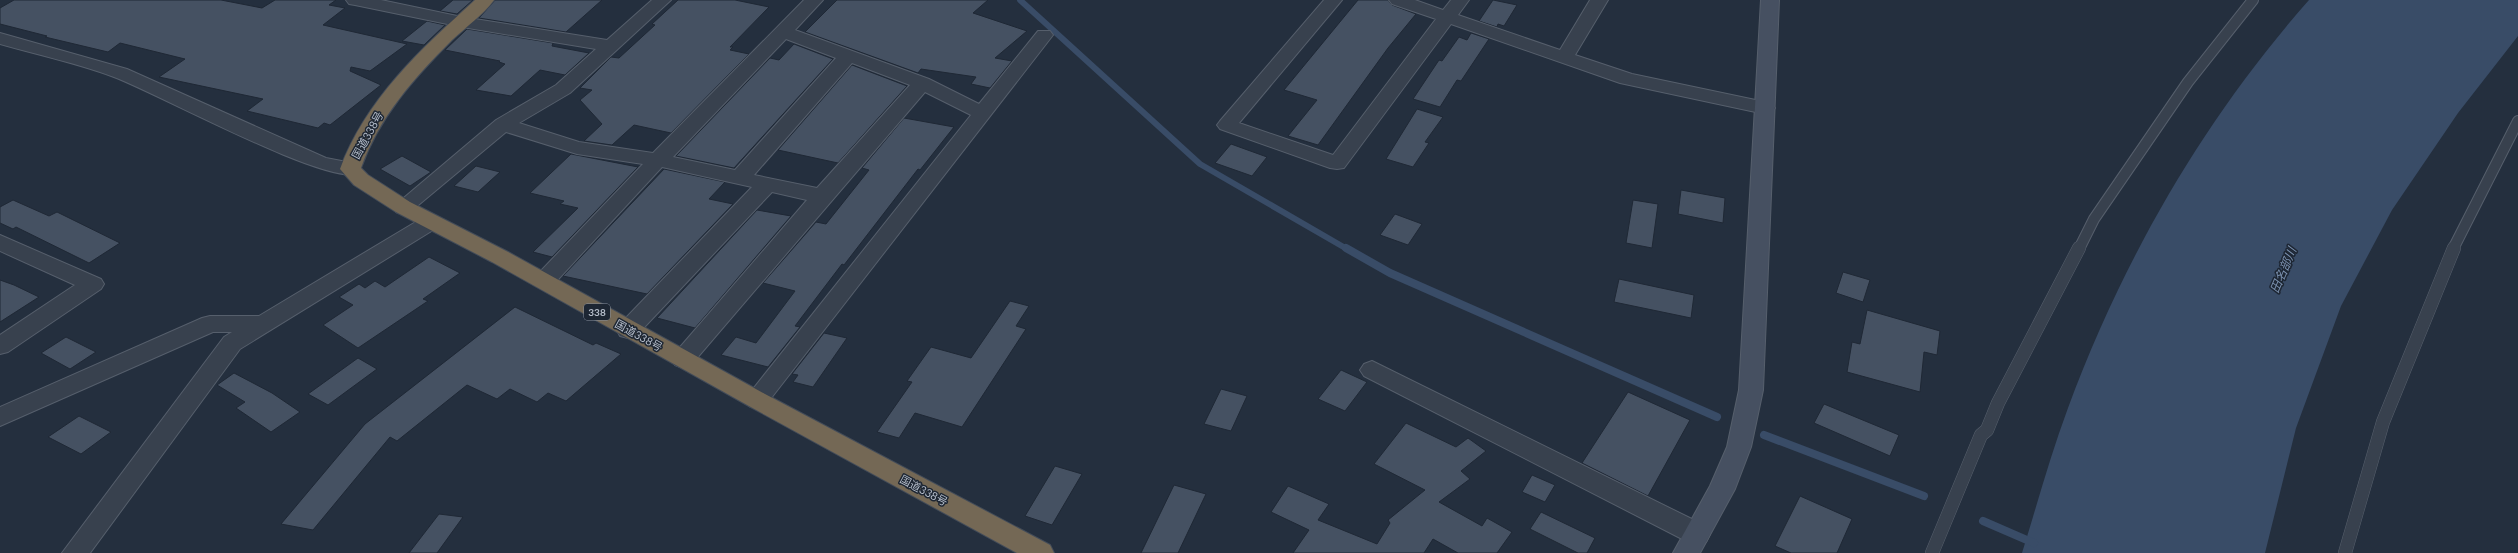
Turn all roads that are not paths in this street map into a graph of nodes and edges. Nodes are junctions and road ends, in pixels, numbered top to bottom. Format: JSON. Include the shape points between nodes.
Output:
{"nodes":[{"id":1,"x":355,"y":0,"type":"edge"},
{"id":2,"x":485,"y":0,"type":"edge"},
{"id":3,"x":662,"y":0,"type":"edge"},
{"id":4,"x":814,"y":0,"type":"edge"},
{"id":5,"x":1333,"y":0,"type":"edge"},
{"id":6,"x":1398,"y":0,"type":"edge"},
{"id":7,"x":1460,"y":0,"type":"edge"},
{"id":8,"x":1599,"y":0,"type":"edge"},
{"id":9,"x":1770,"y":0,"type":"edge"},
{"id":10,"x":2253,"y":0,"type":"edge"},
{"id":11,"x":1447,"y":18,"type":"junction"},
{"id":12,"x":462,"y":22,"type":"junction"},
{"id":13,"x":784,"y":32,"type":"junction"},
{"id":14,"x":1044,"y":35,"type":"dead end"},
{"id":15,"x":0,"y":38,"type":"edge"},
{"id":16,"x":609,"y":46,"type":"junction"},
{"id":17,"x":848,"y":56,"type":"junction"},
{"id":18,"x":1564,"y":58,"type":"junction"},
{"id":19,"x":922,"y":83,"type":"junction"},
{"id":20,"x":1765,"y":108,"type":"junction"},
{"id":21,"x":984,"y":114,"type":"junction"},
{"id":22,"x":2518,"y":121,"type":"edge"},
{"id":23,"x":503,"y":124,"type":"junction"},
{"id":24,"x":658,"y":160,"type":"junction"},
{"id":25,"x":350,"y":169,"type":"junction"},
{"id":26,"x":740,"y":178,"type":"junction"},
{"id":27,"x":767,"y":184,"type":"junction"},
{"id":28,"x":822,"y":196,"type":"junction"},
{"id":29,"x":403,"y":207,"type":"junction"},
{"id":30,"x":432,"y":222,"type":"junction"},
{"id":31,"x":0,"y":242,"type":"edge"},
{"id":32,"x":544,"y":281,"type":"junction"},
{"id":33,"x":266,"y":324,"type":"junction"},
{"id":34,"x":628,"y":330,"type":"junction"},
{"id":35,"x":0,"y":346,"type":"edge"},
{"id":36,"x":683,"y":359,"type":"junction"},
{"id":37,"x":1372,"y":370,"type":"dead end"},
{"id":38,"x":757,"y":400,"type":"junction"},
{"id":39,"x":0,"y":417,"type":"edge"},
{"id":40,"x":1691,"y":543,"type":"edge"},
{"id":41,"x":75,"y":553,"type":"edge"},
{"id":42,"x":1041,"y":553,"type":"edge"},
{"id":43,"x":1932,"y":553,"type":"edge"},
{"id":44,"x":2345,"y":553,"type":"edge"}],
"edges":[{"from":1,"to":12,"type":"street"},
{"from":2,"to":12,"type":"highway","name":"国道338号"},
{"from":3,"to":16,"type":"street"},
{"from":4,"to":13,"type":"street"},
{"from":5,"to":11,"type":"street","via":[[1227,125],[1337,163]]},
{"from":6,"to":11,"type":"street"},
{"from":7,"to":11,"type":"street"},
{"from":8,"to":18,"type":"street"},
{"from":9,"to":20,"type":"street"},
{"from":10,"to":43,"type":"lane","via":[[2188,82],[2094,219],[1998,403],[1987,430],[1981,436]]},
{"from":11,"to":18,"type":"street"},
{"from":12,"to":16,"type":"street"},
{"from":12,"to":25,"type":"highway","name":"国道338号","via":[[396,89],[371,125]]},
{"from":13,"to":17,"type":"street"},
{"from":13,"to":24,"type":"street"},
{"from":14,"to":21,"type":"street"},
{"from":15,"to":25,"type":"street","via":[[120,73],[321,163]]},
{"from":16,"to":23,"type":"street","via":[[563,89]]},
{"from":17,"to":19,"type":"street"},
{"from":17,"to":26,"type":"street"},
{"from":18,"to":20,"type":"street","via":[[1627,80]]},
{"from":19,"to":21,"type":"street"},
{"from":19,"to":28,"type":"street"},
{"from":20,"to":40,"type":"street","via":[[1750,390],[1739,447],[1722,489]]},
{"from":21,"to":38,"type":"street"},
{"from":22,"to":44,"type":"lane","via":[[2445,266],[2383,422]]},
{"from":23,"to":24,"type":"street","via":[[578,148]]},
{"from":23,"to":29,"type":"street"},
{"from":24,"to":26,"type":"street"},
{"from":24,"to":32,"type":"street"},
{"from":25,"to":29,"type":"highway","name":"国道338号","number":"338","via":[[361,180]]},
{"from":26,"to":27,"type":"street"},
{"from":27,"to":28,"type":"street"},
{"from":27,"to":34,"type":"street"},
{"from":28,"to":36,"type":"street"},
{"from":29,"to":30,"type":"highway","name":"国道338号","number":"338"},
{"from":30,"to":32,"type":"highway","name":"国道338号","number":"338"},
{"from":30,"to":33,"type":"street"},
{"from":31,"to":35,"type":"street","via":[[93,284]]},
{"from":32,"to":34,"type":"highway","name":"国道338号","number":"338"},
{"from":33,"to":39,"type":"street","via":[[210,324]]},
{"from":33,"to":41,"type":"street","via":[[232,343]]},
{"from":34,"to":36,"type":"highway","name":"国道338号","number":"338"},
{"from":36,"to":38,"type":"highway","name":"国道338号","number":"338"},
{"from":37,"to":40,"type":"street"},
{"from":38,"to":42,"type":"highway","name":"国道338号","number":"338"}]}
